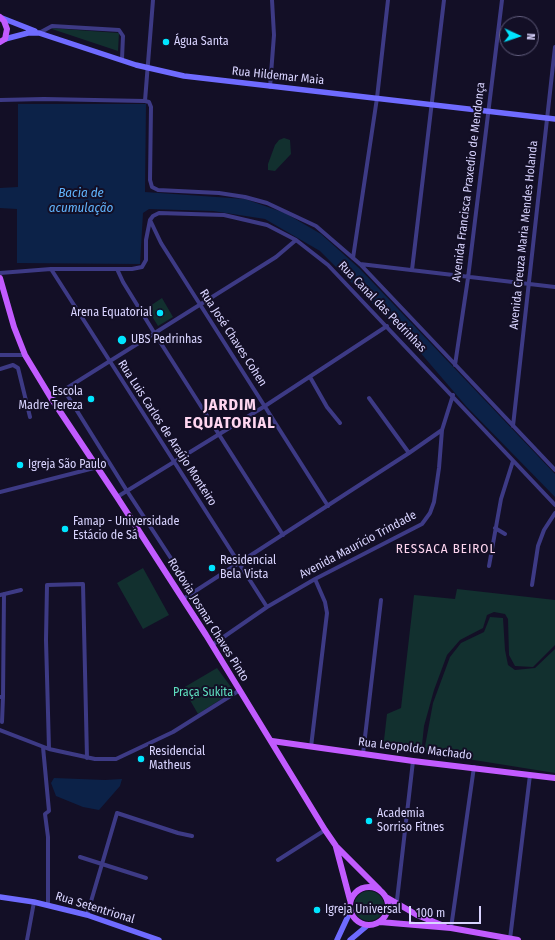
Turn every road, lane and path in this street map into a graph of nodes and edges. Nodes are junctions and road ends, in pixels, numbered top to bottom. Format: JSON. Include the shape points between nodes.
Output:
{"nodes":[{"id":1,"x":153,"y":0,"type":"edge"},
{"id":2,"x":272,"y":0,"type":"edge"},
{"id":3,"x":388,"y":0,"type":"edge"},
{"id":4,"x":444,"y":0,"type":"edge"},
{"id":5,"x":502,"y":0,"type":"edge"},
{"id":6,"x":1,"y":18,"type":"edge"},
{"id":7,"x":39,"y":33,"type":"junction"},
{"id":8,"x":3,"y":40,"type":"edge"},
{"id":9,"x":0,"y":46,"type":"edge"},
{"id":10,"x":555,"y":47,"type":"edge"},
{"id":11,"x":122,"y":59,"type":"junction"},
{"id":12,"x":148,"y":68,"type":"junction"},
{"id":13,"x":270,"y":87,"type":"junction"},
{"id":14,"x":377,"y":98,"type":"junction"},
{"id":15,"x":0,"y":100,"type":"edge"},
{"id":16,"x":145,"y":101,"type":"junction"},
{"id":17,"x":431,"y":105,"type":"junction"},
{"id":18,"x":488,"y":111,"type":"junction"},
{"id":19,"x":547,"y":119,"type":"junction"},
{"id":20,"x":555,"y":119,"type":"edge"},
{"id":21,"x":150,"y":220,"type":"junction"},
{"id":22,"x":296,"y":240,"type":"junction"},
{"id":23,"x":354,"y":258,"type":"junction"},
{"id":24,"x":360,"y":264,"type":"junction"},
{"id":25,"x":51,"y":269,"type":"junction"},
{"id":26,"x":117,"y":269,"type":"junction"},
{"id":27,"x":412,"y":270,"type":"junction"},
{"id":28,"x":0,"y":272,"type":"edge"},
{"id":29,"x":0,"y":278,"type":"edge"},
{"id":30,"x":468,"y":278,"type":"junction"},
{"id":31,"x":529,"y":284,"type":"junction"},
{"id":32,"x":555,"y":287,"type":"edge"},
{"id":33,"x":200,"y":304,"type":"junction"},
{"id":34,"x":387,"y":326,"type":"junction"},
{"id":35,"x":155,"y":334,"type":"junction"},
{"id":36,"x":0,"y":355,"type":"edge"},
{"id":37,"x":25,"y":355,"type":"junction"},
{"id":38,"x":110,"y":363,"type":"junction"},
{"id":39,"x":455,"y":365,"type":"junction"},
{"id":40,"x":0,"y":369,"type":"edge"},
{"id":41,"x":310,"y":377,"type":"junction"},
{"id":42,"x":64,"y":390,"type":"junction"},
{"id":43,"x":453,"y":396,"type":"junction"},
{"id":44,"x":51,"y":398,"type":"junction"},
{"id":45,"x":369,"y":398,"type":"dead end"},
{"id":46,"x":265,"y":406,"type":"junction"},
{"id":47,"x":30,"y":417,"type":"dead end"},
{"id":48,"x":340,"y":424,"type":"dead end"},
{"id":49,"x":513,"y":426,"type":"junction"},
{"id":50,"x":442,"y":430,"type":"junction"},
{"id":51,"x":218,"y":434,"type":"junction"},
{"id":52,"x":409,"y":453,"type":"junction"},
{"id":53,"x":513,"y":461,"type":"junction"},
{"id":54,"x":173,"y":462,"type":"junction"},
{"id":55,"x":98,"y":467,"type":"junction"},
{"id":56,"x":555,"y":470,"type":"edge"},
{"id":57,"x":126,"y":491,"type":"junction"},
{"id":58,"x":0,"y":492,"type":"edge"},
{"id":59,"x":117,"y":497,"type":"junction"},
{"id":60,"x":555,"y":505,"type":"edge"},
{"id":61,"x":328,"y":506,"type":"junction"},
{"id":62,"x":555,"y":513,"type":"edge"},
{"id":63,"x":495,"y":528,"type":"junction"},
{"id":64,"x":505,"y":534,"type":"dead end"},
{"id":65,"x":283,"y":535,"type":"junction"},
{"id":66,"x":240,"y":562,"type":"junction"},
{"id":67,"x":489,"y":566,"type":"dead end"},
{"id":68,"x":315,"y":579,"type":"junction"},
{"id":69,"x":532,"y":585,"type":"dead end"},
{"id":70,"x":21,"y":590,"type":"dead end"},
{"id":71,"x":195,"y":590,"type":"junction"},
{"id":72,"x":2,"y":595,"type":"edge"},
{"id":73,"x":183,"y":599,"type":"junction"},
{"id":74,"x":381,"y":600,"type":"dead end"},
{"id":75,"x":267,"y":607,"type":"junction"},
{"id":76,"x":212,"y":645,"type":"junction"},
{"id":77,"x":240,"y":690,"type":"junction"},
{"id":78,"x":1,"y":697,"type":"edge"},
{"id":79,"x":2,"y":722,"type":"dead end"},
{"id":80,"x":0,"y":730,"type":"edge"},
{"id":81,"x":272,"y":741,"type":"junction"},
{"id":82,"x":43,"y":747,"type":"junction"},
{"id":83,"x":311,"y":747,"type":"junction"},
{"id":84,"x":49,"y":749,"type":"junction"},
{"id":85,"x":363,"y":754,"type":"junction"},
{"id":86,"x":87,"y":758,"type":"junction"},
{"id":87,"x":413,"y":761,"type":"junction"},
{"id":88,"x":474,"y":768,"type":"junction"},
{"id":89,"x":530,"y":775,"type":"junction"},
{"id":90,"x":555,"y":778,"type":"edge"},
{"id":91,"x":325,"y":830,"type":"junction"},
{"id":92,"x":192,"y":836,"type":"dead end"},
{"id":93,"x":336,"y":846,"type":"junction"},
{"id":94,"x":80,"y":857,"type":"dead end"},
{"id":95,"x":278,"y":860,"type":"dead end"},
{"id":96,"x":102,"y":864,"type":"junction"},
{"id":97,"x":146,"y":878,"type":"dead end"},
{"id":98,"x":379,"y":889,"type":"junction"},
{"id":99,"x":0,"y":897,"type":"edge"},
{"id":100,"x":386,"y":897,"type":"junction"},
{"id":101,"x":350,"y":900,"type":"junction"},
{"id":102,"x":34,"y":902,"type":"junction"},
{"id":103,"x":396,"y":902,"type":"junction"},
{"id":104,"x":48,"y":905,"type":"junction"},
{"id":105,"x":388,"y":907,"type":"junction"},
{"id":106,"x":350,"y":912,"type":"junction"},
{"id":107,"x":87,"y":915,"type":"junction"},
{"id":108,"x":380,"y":922,"type":"junction"},
{"id":109,"x":368,"y":925,"type":"junction"},
{"id":110,"x":452,"y":928,"type":"junction"},
{"id":111,"x":510,"y":939,"type":"junction"},
{"id":112,"x":27,"y":940,"type":"edge"},
{"id":113,"x":159,"y":940,"type":"edge"},
{"id":114,"x":337,"y":940,"type":"edge"},
{"id":115,"x":350,"y":940,"type":"edge"},
{"id":116,"x":518,"y":940,"type":"edge"}],
"edges":[{"from":1,"to":12,"type":"street"},
{"from":2,"to":13,"type":"street","via":[[274,35]]},
{"from":3,"to":14,"type":"street"},
{"from":4,"to":17,"type":"street"},
{"from":5,"to":18,"type":"street","name":"Avenida Francisca Praxedio de Mendonça"},
{"from":6,"to":7,"type":"main road"},
{"from":6,"to":8,"type":"main road","via":[[7,29]]},
{"from":7,"to":8,"type":"main road","name":"Rua Hildemar Maia","via":[[28,33]]},
{"from":7,"to":11,"type":"main road","name":"Rua Hildemar Maia"},
{"from":7,"to":11,"type":"street","via":[[52,26],[119,30],[123,36]]},
{"from":8,"to":9,"type":"main road"},
{"from":10,"to":19,"type":"street","name":"Avenida Creuza Maria Mendes Holanda"},
{"from":11,"to":12,"type":"main road","name":"Rua Hildemar Maia"},
{"from":12,"to":13,"type":"main road","name":"Rua Hildemar Maia","via":[[184,76]]},
{"from":12,"to":16,"type":"street"},
{"from":13,"to":14,"type":"main road","name":"Rua Hildemar Maia"},
{"from":14,"to":17,"type":"main road","name":"Rua Hildemar Maia"},
{"from":14,"to":23,"type":"street"},
{"from":15,"to":16,"type":"street"},
{"from":16,"to":23,"type":"street","name":"Rua Canal das Pedrinhas","via":[[149,102],[151,107],[150,184],[158,190],[230,194],[267,203],[316,226]]},
{"from":17,"to":18,"type":"main road","name":"Rua Hildemar Maia"},
{"from":17,"to":27,"type":"street"},
{"from":18,"to":19,"type":"main road","name":"Rua Hildemar Maia"},
{"from":18,"to":30,"type":"street","name":"Avenida Francisca Praxedio de Mendonça"},
{"from":19,"to":20,"type":"main road","name":"Rua Hildemar Maia"},
{"from":19,"to":31,"type":"street","name":"Avenida Creuza Maria Mendes Holanda"},
{"from":21,"to":22,"type":"street","name":"Rua Canal das Pedrinhas","via":[[155,214],[162,213],[224,215],[267,225]]},
{"from":21,"to":26,"type":"street","via":[[146,260],[142,267]]},
{"from":21,"to":33,"type":"street","name":"Rua José Chaves Cohen","via":[[161,243]]},
{"from":22,"to":33,"type":"street","via":[[284,252]]},
{"from":22,"to":34,"type":"street","name":"Rua Canal das Pedrinhas","via":[[328,265]]},
{"from":23,"to":24,"type":"street","name":"Rua Canal das Pedrinhas"},
{"from":24,"to":27,"type":"street"},
{"from":24,"to":39,"type":"street","name":"Rua Canal das Pedrinhas"},
{"from":25,"to":26,"type":"street"},
{"from":25,"to":28,"type":"street"},
{"from":25,"to":38,"type":"street","name":"Rua Luis Carlos de Araújo Monteiro"},
{"from":26,"to":35,"type":"street"},
{"from":27,"to":30,"type":"street"},
{"from":29,"to":37,"type":"main road","name":"Rodovia Josmar Chaves Pinto"},
{"from":30,"to":31,"type":"street"},
{"from":30,"to":39,"type":"street","name":"Avenida Francisca Praxedio de Mendonça"},
{"from":31,"to":32,"type":"street"},
{"from":31,"to":49,"type":"street","name":"Avenida Creuza Maria Mendes Holanda"},
{"from":33,"to":35,"type":"street"},
{"from":33,"to":46,"type":"street","name":"Rua José Chaves Cohen"},
{"from":34,"to":41,"type":"street"},
{"from":34,"to":43,"type":"street","name":"Rua Canal das Pedrinhas"},
{"from":35,"to":38,"type":"street"},
{"from":35,"to":51,"type":"street"},
{"from":36,"to":37,"type":"street"},
{"from":37,"to":44,"type":"main road","name":"Rodovia Josmar Chaves Pinto"},
{"from":38,"to":42,"type":"street"},
{"from":38,"to":54,"type":"street","name":"Rua Luis Carlos de Araújo Monteiro"},
{"from":39,"to":49,"type":"street","name":"Rua Canal das Pedrinhas"},
{"from":40,"to":47,"type":"street","via":[[13,365],[18,368]]},
{"from":41,"to":46,"type":"street"},
{"from":41,"to":48,"type":"street"},
{"from":42,"to":44,"type":"street"},
{"from":42,"to":57,"type":"street"},
{"from":43,"to":50,"type":"street","name":"Avenida Maurício Trindade"},
{"from":43,"to":53,"type":"street","name":"Rua Canal das Pedrinhas"},
{"from":44,"to":55,"type":"main road","name":"Rodovia Josmar Chaves Pinto"},
{"from":45,"to":52,"type":"street"},
{"from":46,"to":51,"type":"street"},
{"from":46,"to":61,"type":"street","name":"Rua José Chaves Cohen"},
{"from":49,"to":56,"type":"street","name":"Rua Canal das Pedrinhas"},
{"from":50,"to":52,"type":"street"},
{"from":50,"to":68,"type":"street","name":"Avenida Maurício Trindade","via":[[436,490],[427,519],[414,529]]},
{"from":51,"to":54,"type":"street"},
{"from":51,"to":65,"type":"street"},
{"from":52,"to":61,"type":"street"},
{"from":53,"to":60,"type":"street","name":"Rua Canal das Pedrinhas"},
{"from":53,"to":63,"type":"street"},
{"from":54,"to":57,"type":"street"},
{"from":54,"to":66,"type":"street","name":"Rua Luis Carlos de Araújo Monteiro"},
{"from":55,"to":58,"type":"street"},
{"from":55,"to":59,"type":"main road","name":"Rodovia Josmar Chaves Pinto"},
{"from":57,"to":59,"type":"street"},
{"from":57,"to":71,"type":"street"},
{"from":59,"to":73,"type":"main road","name":"Rodovia Josmar Chaves Pinto"},
{"from":61,"to":65,"type":"street"},
{"from":62,"to":69,"type":"street","via":[[547,523],[538,546]]},
{"from":63,"to":64,"type":"street"},
{"from":63,"to":67,"type":"street"},
{"from":65,"to":66,"type":"street"},
{"from":66,"to":71,"type":"street"},
{"from":66,"to":75,"type":"street","name":"Rua Luis Carlos de Araújo Monteiro"},
{"from":68,"to":75,"type":"street","name":"Avenida Maurício Trindade"},
{"from":68,"to":83,"type":"street","via":[[327,613]]},
{"from":70,"to":72,"type":"street"},
{"from":71,"to":73,"type":"street"},
{"from":72,"to":78,"type":"street"},
{"from":73,"to":76,"type":"main road","name":"Rodovia Josmar Chaves Pinto"},
{"from":74,"to":85,"type":"street"},
{"from":75,"to":76,"type":"street","name":"Avenida Maurício Trindade"},
{"from":76,"to":77,"type":"main road","name":"Rodovia Josmar Chaves Pinto"},
{"from":77,"to":81,"type":"main road","name":"Rodovia Josmar Chaves Pinto"},
{"from":77,"to":86,"type":"street","via":[[173,732],[125,756],[108,760]]},
{"from":78,"to":79,"type":"street"},
{"from":80,"to":82,"type":"street"},
{"from":81,"to":83,"type":"main road","name":"Rua Leopoldo Machado"},
{"from":81,"to":91,"type":"main road","name":"Rodovia Josmar Chaves Pinto"},
{"from":82,"to":84,"type":"street"},
{"from":82,"to":104,"type":"street","via":[[49,811],[45,814],[48,837]]},
{"from":83,"to":85,"type":"main road","name":"Rua Leopoldo Machado"},
{"from":84,"to":86,"type":"street"},
{"from":84,"to":86,"type":"street","via":[[47,585],[83,584]]},
{"from":85,"to":87,"type":"main road","name":"Rua Leopoldo Machado"},
{"from":87,"to":88,"type":"main road","name":"Rua Leopoldo Machado"},
{"from":87,"to":103,"type":"street"},
{"from":88,"to":89,"type":"main road","name":"Rua Leopoldo Machado"},
{"from":88,"to":110,"type":"street"},
{"from":89,"to":90,"type":"main road","name":"Rua Leopoldo Machado"},
{"from":89,"to":111,"type":"street"},
{"from":91,"to":93,"type":"main road","name":"Rodovia Josmar Chaves Pinto"},
{"from":91,"to":95,"type":"street"},
{"from":92,"to":96,"type":"street","via":[[117,813]]},
{"from":93,"to":98,"type":"main road","name":"Rodovia Josmar Chaves Pinto"},
{"from":93,"to":101,"type":"main road","name":"Rodovia Josmar Chaves Pinto"},
{"from":94,"to":96,"type":"street"},
{"from":96,"to":97,"type":"street"},
{"from":96,"to":107,"type":"street"},
{"from":98,"to":100,"type":"main road"},
{"from":98,"to":101,"type":"main road","via":[[368,886],[362,888],[353,894]]},
{"from":99,"to":102,"type":"main road","name":"Rua Setentrional"},
{"from":100,"to":103,"type":"main road"},
{"from":100,"to":105,"type":"main road"},
{"from":101,"to":106,"type":"main road"},
{"from":102,"to":104,"type":"main road","name":"Rua Setentrional"},
{"from":102,"to":112,"type":"street"},
{"from":103,"to":105,"type":"street"},
{"from":103,"to":110,"type":"main road","via":[[417,915]]},
{"from":104,"to":107,"type":"main road","name":"Rua Setentrional"},
{"from":105,"to":108,"type":"main road"},
{"from":106,"to":109,"type":"main road","via":[[357,921]]},
{"from":106,"to":114,"type":"main road"},
{"from":107,"to":113,"type":"main road","name":"Rua Setentrional"},
{"from":108,"to":109,"type":"main road"},
{"from":108,"to":110,"type":"main road"},
{"from":109,"to":115,"type":"main road"},
{"from":110,"to":111,"type":"main road"},
{"from":111,"to":116,"type":"main road"}]}
